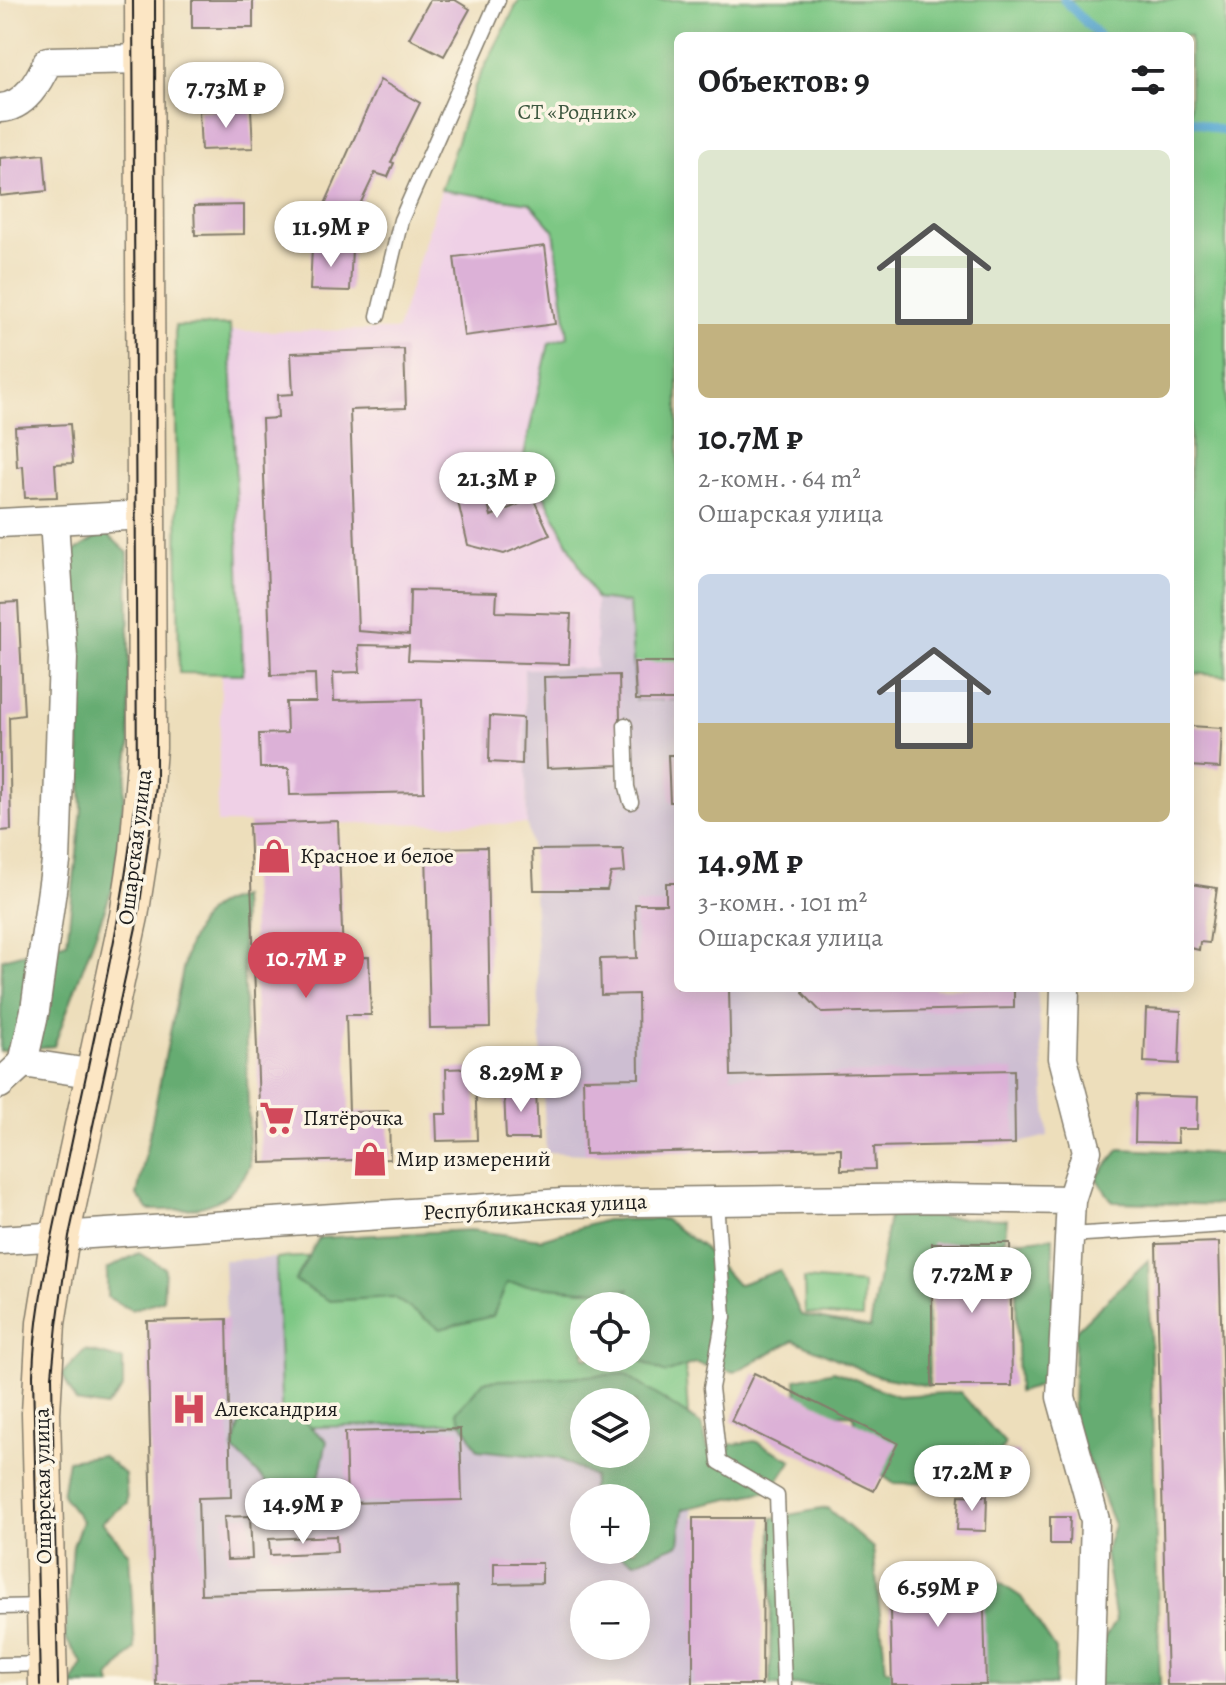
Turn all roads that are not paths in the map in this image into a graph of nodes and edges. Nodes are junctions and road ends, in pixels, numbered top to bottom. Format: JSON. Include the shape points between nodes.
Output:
{"nodes":[{"id":1,"x":144,"y":0,"type":"edge"},
{"id":2,"x":498,"y":0,"type":"edge"},
{"id":3,"x":144,"y":59,"type":"junction"},
{"id":4,"x":0,"y":108,"type":"edge"},
{"id":5,"x":378,"y":316,"type":"dead end"},
{"id":6,"x":145,"y":515,"type":"junction"},
{"id":7,"x":54,"y":521,"type":"junction"},
{"id":8,"x":0,"y":523,"type":"edge"},
{"id":9,"x":625,"y":725,"type":"dead end"},
{"id":10,"x":631,"y":802,"type":"dead end"},
{"id":11,"x":1065,"y":992,"type":"edge"},
{"id":12,"x":23,"y":1063,"type":"junction"},
{"id":13,"x":96,"y":1074,"type":"junction"},
{"id":14,"x":0,"y":1084,"type":"edge"},
{"id":15,"x":1071,"y":1200,"type":"junction"},
{"id":16,"x":716,"y":1201,"type":"junction"},
{"id":17,"x":1226,"y":1225,"type":"edge"},
{"id":18,"x":1070,"y":1235,"type":"junction"},
{"id":19,"x":60,"y":1237,"type":"junction"},
{"id":20,"x":0,"y":1240,"type":"edge"},
{"id":21,"x":46,"y":1606,"type":"junction"},
{"id":22,"x":0,"y":1607,"type":"edge"},
{"id":23,"x":0,"y":1665,"type":"edge"},
{"id":24,"x":47,"y":1674,"type":"edge"},
{"id":25,"x":784,"y":1685,"type":"edge"},
{"id":26,"x":1090,"y":1685,"type":"edge"}],
"edges":[{"from":1,"to":3,"type":"street","name":"Ошарская улица"},
{"from":2,"to":5,"type":"lane","via":[[401,220]]},
{"from":3,"to":4,"type":"street","via":[[48,61],[35,89]]},
{"from":3,"to":6,"type":"street","name":"Ошарская улица"},
{"from":6,"to":7,"type":"street"},
{"from":6,"to":13,"type":"street","name":"Ошарская улица","via":[[144,802],[129,916]]},
{"from":7,"to":8,"type":"street"},
{"from":7,"to":12,"type":"street","via":[[63,658],[56,862]]},
{"from":9,"to":10,"type":"lane"},
{"from":11,"to":15,"type":"street","via":[[1063,1058],[1087,1151]]},
{"from":12,"to":13,"type":"street"},
{"from":12,"to":14,"type":"street"},
{"from":13,"to":19,"type":"street","name":"Ошарская улица"},
{"from":15,"to":16,"type":"street","name":"Республиканская улица"},
{"from":15,"to":18,"type":"street"},
{"from":16,"to":19,"type":"street","name":"Республиканская улица","via":[[563,1203]]},
{"from":16,"to":25,"type":"lane","via":[[724,1317],[711,1388],[719,1462],[777,1496]]},
{"from":17,"to":18,"type":"lane"},
{"from":18,"to":26,"type":"street","via":[[1061,1397],[1095,1520]]},
{"from":19,"to":20,"type":"street","name":"Республиканская улица"},
{"from":19,"to":21,"type":"street","name":"Ошарская улица","via":[[41,1374]]},
{"from":21,"to":22,"type":"lane"},
{"from":21,"to":24,"type":"street","name":"Ошарская улица"},
{"from":23,"to":24,"type":"lane"}]}
